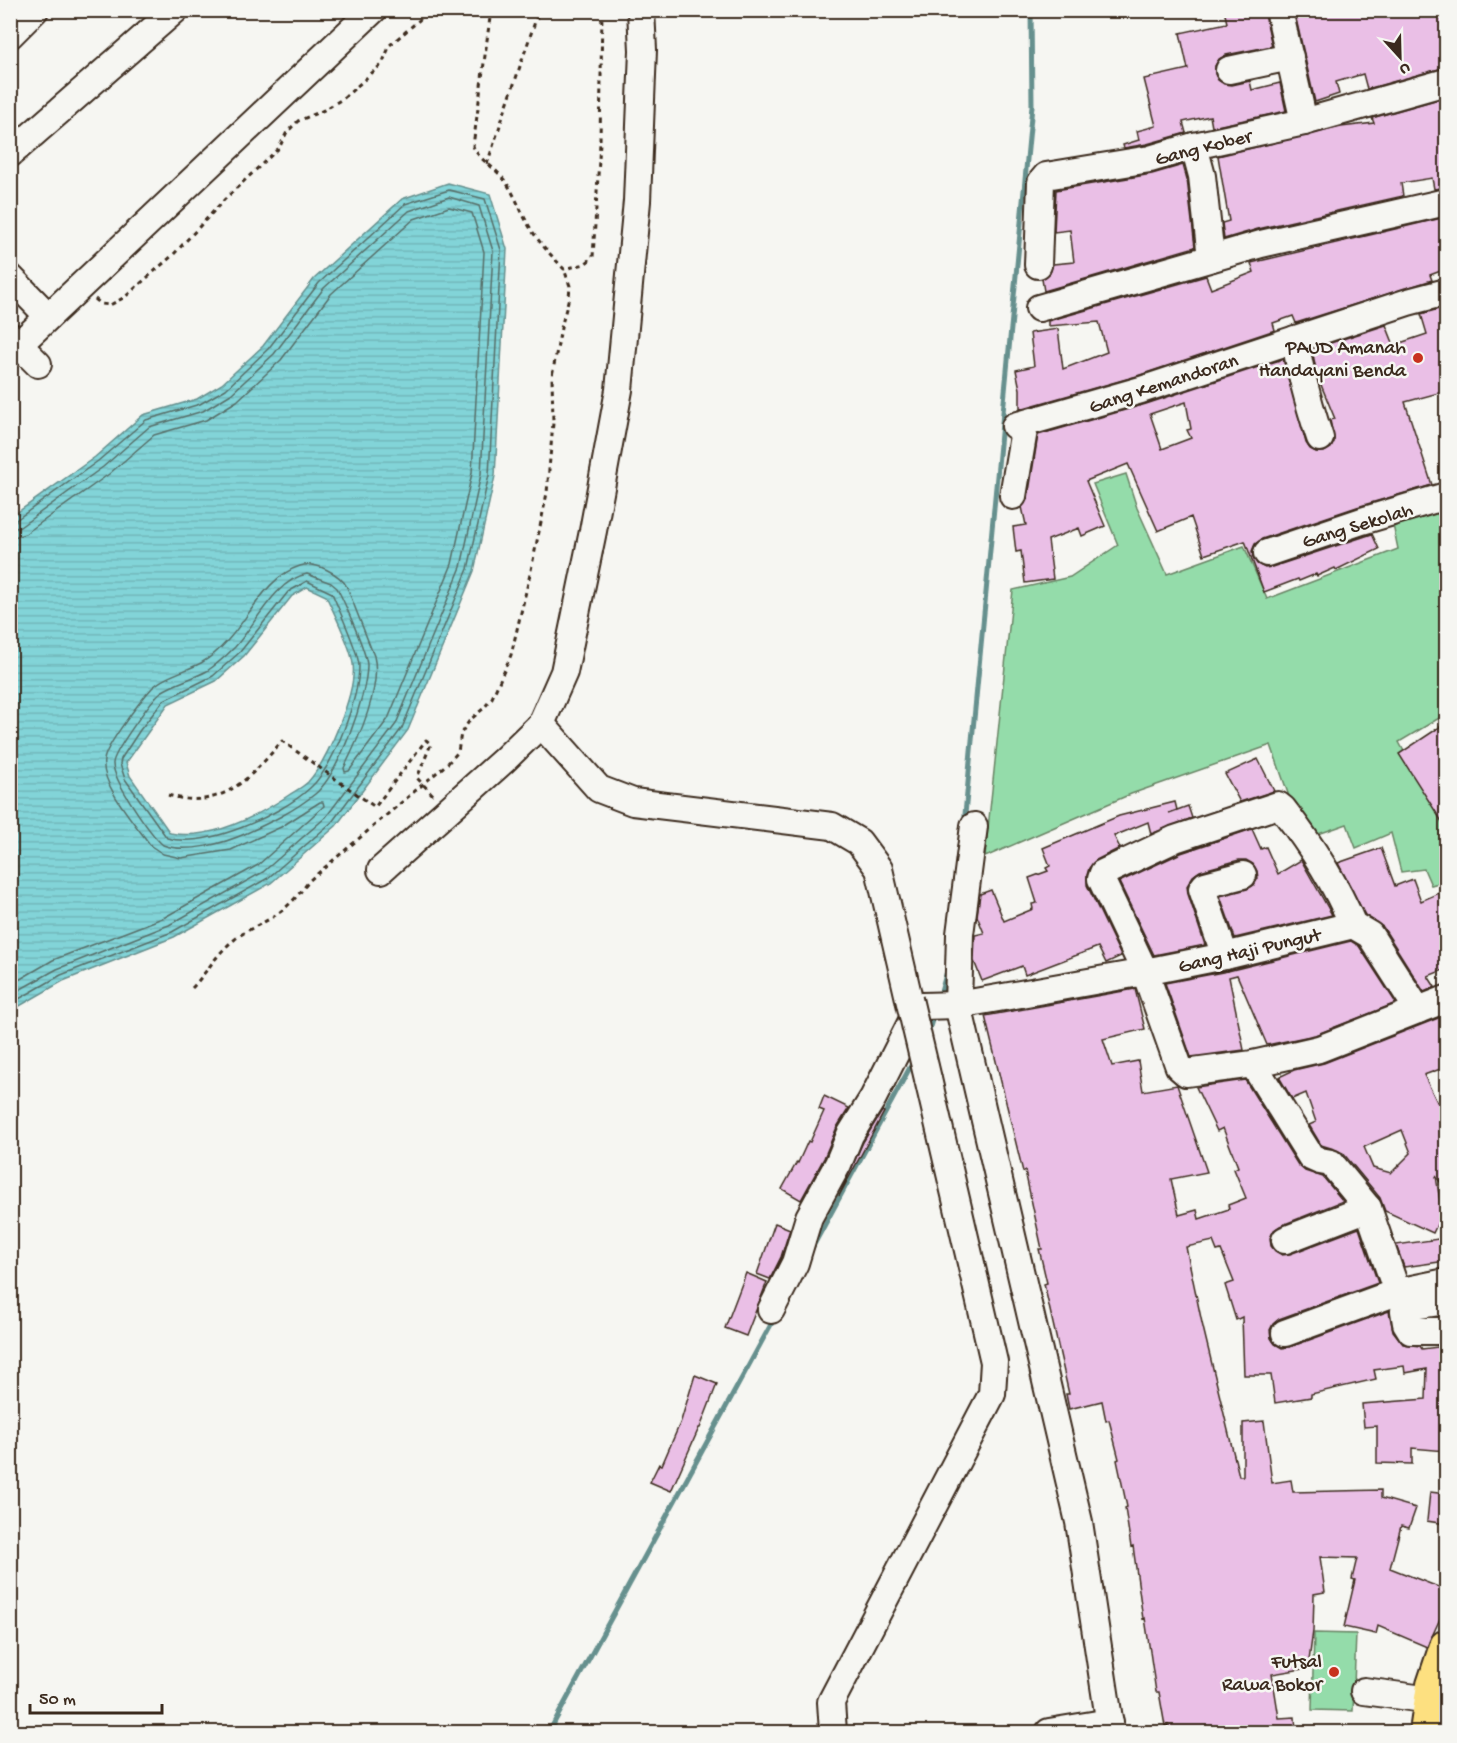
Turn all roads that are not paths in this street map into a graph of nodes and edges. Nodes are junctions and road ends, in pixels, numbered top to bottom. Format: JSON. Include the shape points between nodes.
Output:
{"nodes":[{"id":1,"x":35,"y":10,"type":"edge"},
{"id":2,"x":175,"y":10,"type":"edge"},
{"id":3,"x":373,"y":10,"type":"edge"},
{"id":4,"x":641,"y":10,"type":"edge"},
{"id":5,"x":1279,"y":10,"type":"edge"},
{"id":6,"x":10,"y":35,"type":"edge"},
{"id":7,"x":1290,"y":57,"type":"junction"},
{"id":8,"x":1229,"y":70,"type":"dead end"},
{"id":9,"x":1446,"y":82,"type":"edge"},
{"id":10,"x":1304,"y":122,"type":"junction"},
{"id":11,"x":1194,"y":146,"type":"junction"},
{"id":12,"x":10,"y":154,"type":"edge"},
{"id":13,"x":1446,"y":202,"type":"edge"},
{"id":14,"x":1211,"y":258,"type":"junction"},
{"id":15,"x":1038,"y":265,"type":"dead end"},
{"id":16,"x":10,"y":277,"type":"edge"},
{"id":17,"x":1446,"y":292,"type":"edge"},
{"id":18,"x":1038,"y":308,"type":"dead end"},
{"id":19,"x":48,"y":316,"type":"junction"},
{"id":20,"x":1295,"y":339,"type":"junction"},
{"id":21,"x":13,"y":346,"type":"edge"},
{"id":22,"x":35,"y":367,"type":"dead end"},
{"id":23,"x":1320,"y":438,"type":"dead end"},
{"id":24,"x":1013,"y":496,"type":"dead end"},
{"id":25,"x":1446,"y":496,"type":"edge"},
{"id":26,"x":1267,"y":553,"type":"dead end"},
{"id":27,"x":541,"y":724,"type":"junction"},
{"id":28,"x":974,"y":826,"type":"dead end"},
{"id":29,"x":381,"y":870,"type":"dead end"},
{"id":30,"x":1243,"y":875,"type":"dead end"},
{"id":31,"x":1353,"y":925,"type":"junction"},
{"id":32,"x":1224,"y":956,"type":"junction"},
{"id":33,"x":1145,"y":972,"type":"junction"},
{"id":34,"x":1446,"y":999,"type":"edge"},
{"id":35,"x":936,"y":1004,"type":"junction"},
{"id":36,"x":1418,"y":1010,"type":"junction"},
{"id":37,"x":1253,"y":1065,"type":"junction"},
{"id":38,"x":1368,"y":1208,"type":"junction"},
{"id":39,"x":1285,"y":1240,"type":"dead end"},
{"id":40,"x":1446,"y":1282,"type":"edge"},
{"id":41,"x":1397,"y":1292,"type":"junction"},
{"id":42,"x":1446,"y":1301,"type":"edge"},
{"id":43,"x":771,"y":1310,"type":"dead end"},
{"id":44,"x":1446,"y":1331,"type":"edge"},
{"id":45,"x":1285,"y":1333,"type":"dead end"},
{"id":46,"x":1446,"y":1646,"type":"edge"},
{"id":47,"x":1364,"y":1691,"type":"dead end"},
{"id":48,"x":1437,"y":1691,"type":"edge"},
{"id":49,"x":1111,"y":1727,"type":"edge"},
{"id":50,"x":833,"y":1732,"type":"edge"},
{"id":51,"x":1049,"y":1732,"type":"edge"},
{"id":52,"x":1426,"y":1732,"type":"edge"}],
"edges":[{"from":1,"to":6,"type":"street"},
{"from":2,"to":12,"type":"street"},
{"from":3,"to":19,"type":"street"},
{"from":4,"to":27,"type":"street","via":[[637,201],[619,390],[564,672]]},
{"from":5,"to":7,"type":"street"},
{"from":7,"to":8,"type":"street"},
{"from":7,"to":10,"type":"street"},
{"from":9,"to":10,"type":"street","name":"Gang Kober"},
{"from":10,"to":11,"type":"street","name":"Gang Kober"},
{"from":11,"to":14,"type":"street","via":[[1202,176]]},
{"from":11,"to":15,"type":"street","name":"Gang Kober","via":[[1150,159],[1046,176],[1041,182]]},
{"from":13,"to":14,"type":"street"},
{"from":14,"to":18,"type":"street"},
{"from":16,"to":19,"type":"street"},
{"from":17,"to":20,"type":"street","name":"Gang Kemandoran"},
{"from":19,"to":21,"type":"street"},
{"from":20,"to":23,"type":"street","via":[[1304,389]]},
{"from":20,"to":24,"type":"street","name":"Gang Kemandoran","via":[[1020,425]]},
{"from":21,"to":22,"type":"street"},
{"from":25,"to":26,"type":"street","name":"Gang Sekolah"},
{"from":27,"to":29,"type":"street"},
{"from":27,"to":35,"type":"street","via":[[599,789],[633,802],[832,826],[859,842],[879,869]]},
{"from":28,"to":35,"type":"street","via":[[960,934]]},
{"from":30,"to":32,"type":"street","via":[[1202,889]]},
{"from":31,"to":32,"type":"street","name":"Gang Haji Pungut"},
{"from":31,"to":33,"type":"street","via":[[1310,843],[1278,805],[1175,839],[1102,873],[1101,879]]},
{"from":31,"to":36,"type":"street","via":[[1370,935]]},
{"from":32,"to":33,"type":"street","name":"Gang Haji Pungut"},
{"from":33,"to":35,"type":"street","name":"Gang Haji Pungut"},
{"from":33,"to":37,"type":"street","via":[[1182,1071]]},
{"from":34,"to":36,"type":"street"},
{"from":35,"to":43,"type":"street","via":[[918,1009],[850,1135],[809,1217],[795,1263]]},
{"from":35,"to":49,"type":"street","via":[[1080,1522]]},
{"from":35,"to":50,"type":"street","bridge":true,"via":[[928,1079],[994,1362],[992,1394],[831,1702]]},
{"from":36,"to":37,"type":"street","via":[[1319,1049]]},
{"from":37,"to":38,"type":"street","via":[[1311,1156],[1331,1163]]},
{"from":38,"to":39,"type":"street"},
{"from":38,"to":41,"type":"street"},
{"from":40,"to":41,"type":"street"},
{"from":41,"to":45,"type":"street"},
{"from":42,"to":44,"type":"street","via":[[1407,1307],[1404,1311],[1411,1331]]},
{"from":46,"to":48,"type":"main road"},
{"from":47,"to":48,"type":"street"},
{"from":48,"to":52,"type":"main road"},
{"from":49,"to":51,"type":"street"}]}
